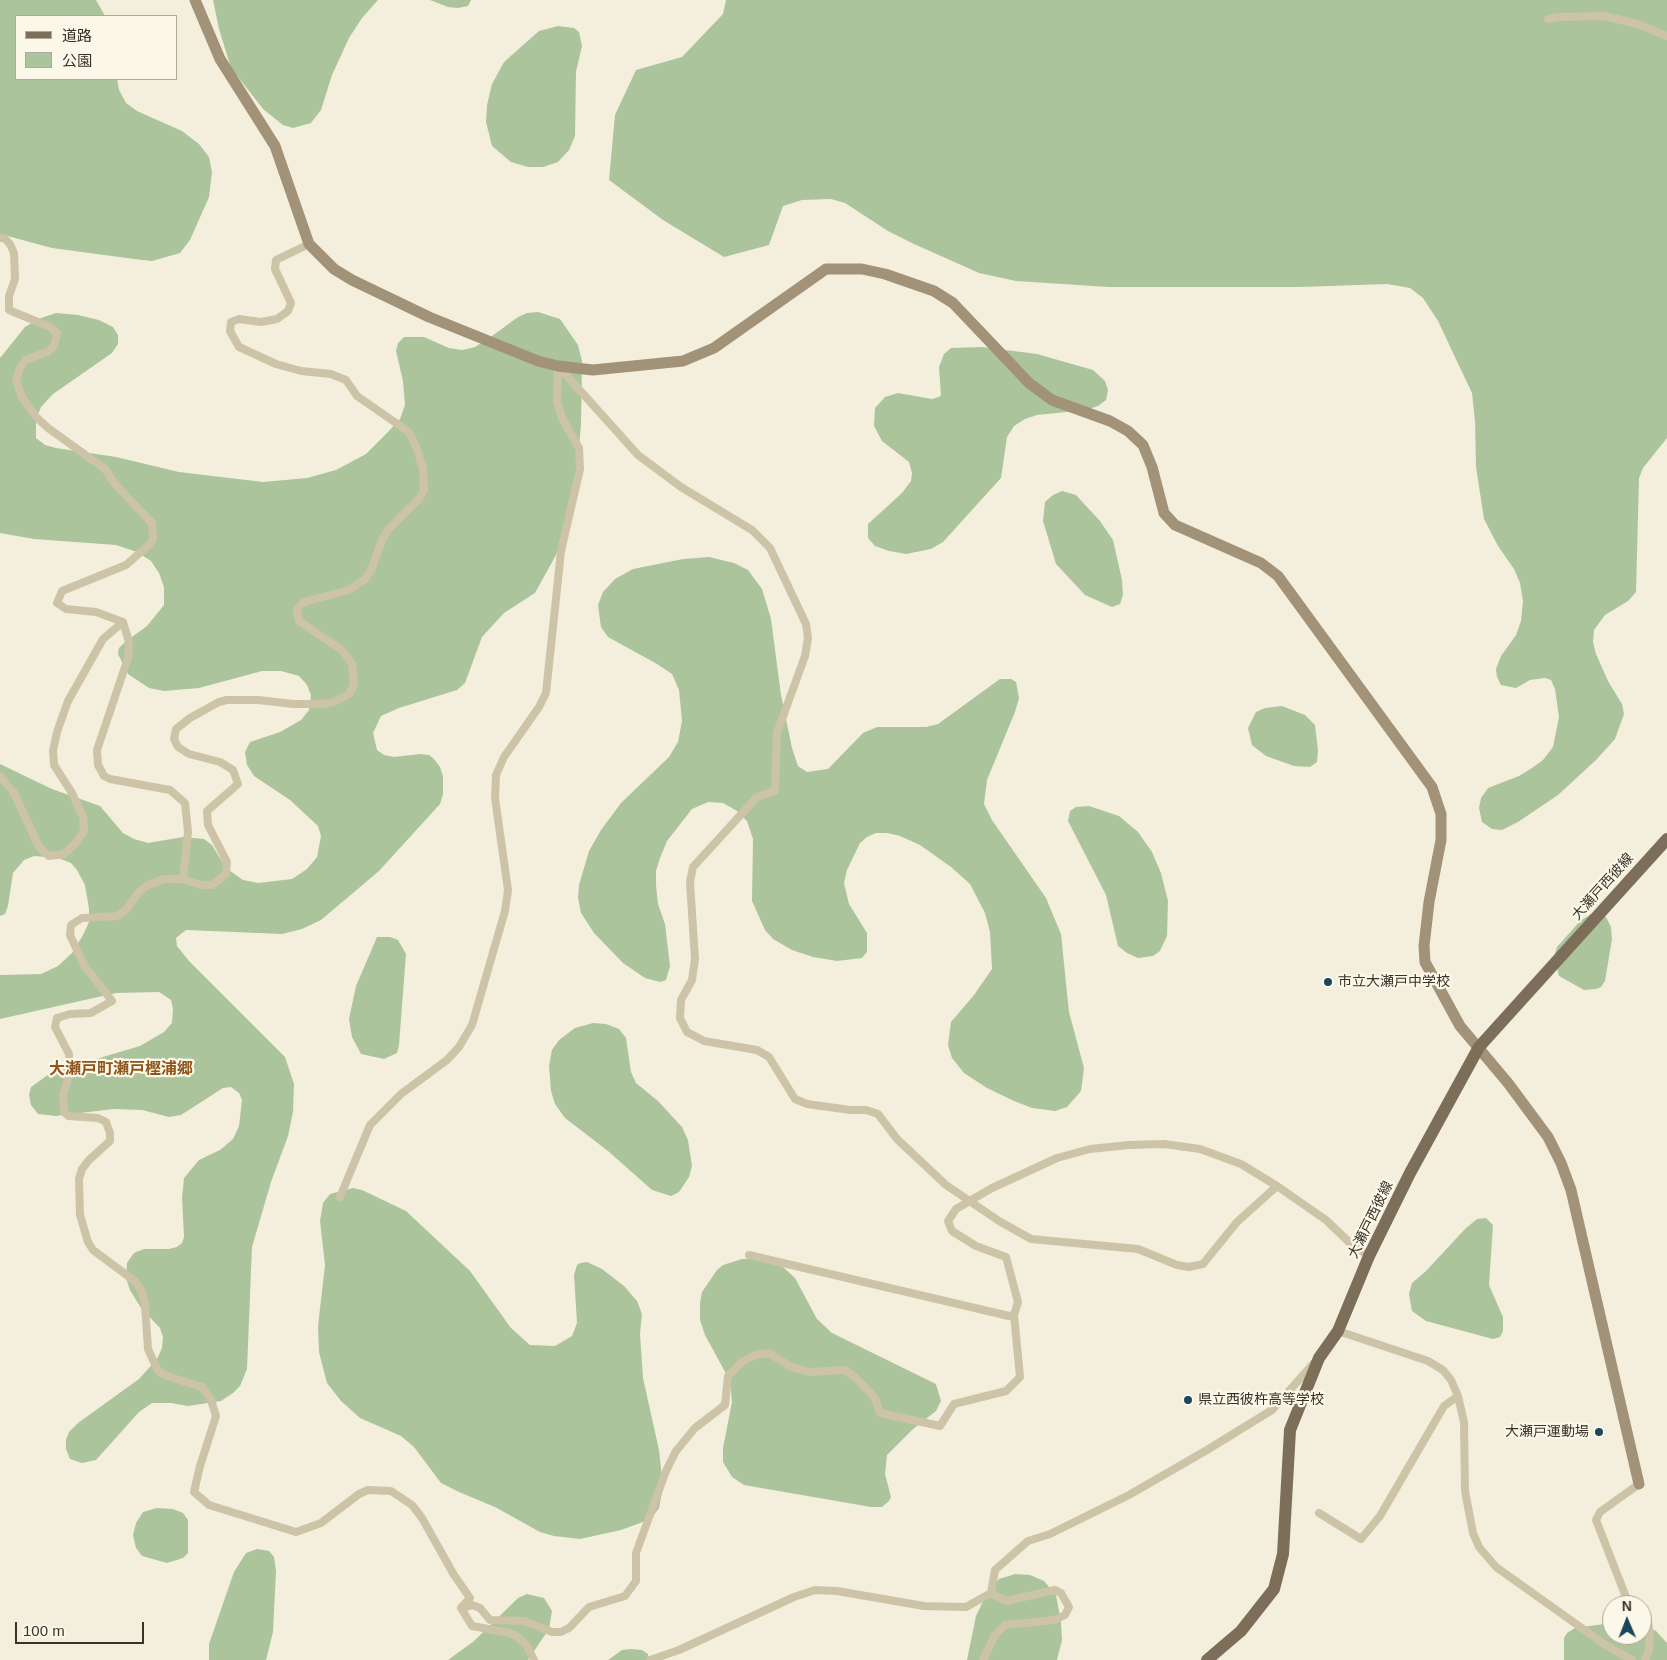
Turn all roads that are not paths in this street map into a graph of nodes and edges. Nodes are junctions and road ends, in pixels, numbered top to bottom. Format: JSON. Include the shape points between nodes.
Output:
{"nodes":[{"id":1,"x":195,"y":0,"type":"edge"},
{"id":2,"x":1548,"y":19,"type":"dead end"},
{"id":3,"x":1667,"y":36,"type":"edge"},
{"id":4,"x":0,"y":238,"type":"edge"},
{"id":5,"x":309,"y":244,"type":"junction"},
{"id":6,"x":558,"y":366,"type":"junction"},
{"id":7,"x":122,"y":622,"type":"junction"},
{"id":8,"x":0,"y":776,"type":"edge"},
{"id":9,"x":1667,"y":839,"type":"edge"},
{"id":10,"x":183,"y":879,"type":"junction"},
{"id":11,"x":1479,"y":1047,"type":"junction"},
{"id":12,"x":1277,"y":1186,"type":"junction"},
{"id":13,"x":340,"y":1197,"type":"dead end"},
{"id":14,"x":970,"y":1200,"type":"junction"},
{"id":15,"x":749,"y":1255,"type":"dead end"},
{"id":16,"x":1369,"y":1256,"type":"junction"},
{"id":17,"x":1014,"y":1315,"type":"junction"},
{"id":18,"x":1338,"y":1330,"type":"junction"},
{"id":19,"x":1319,"y":1358,"type":"junction"},
{"id":20,"x":1458,"y":1396,"type":"junction"},
{"id":21,"x":1639,"y":1484,"type":"joint"},
{"id":22,"x":1319,"y":1513,"type":"dead end"},
{"id":23,"x":991,"y":1593,"type":"junction"},
{"id":24,"x":1625,"y":1595,"type":"edge"},
{"id":25,"x":461,"y":1608,"type":"junction"},
{"id":26,"x":1649,"y":1645,"type":"edge"},
{"id":27,"x":534,"y":1660,"type":"edge"},
{"id":28,"x":650,"y":1660,"type":"edge"},
{"id":29,"x":983,"y":1660,"type":"edge"},
{"id":30,"x":1207,"y":1660,"type":"edge"},
{"id":31,"x":1632,"y":1660,"type":"edge"},
{"id":32,"x":1645,"y":1660,"type":"edge"}],
"edges":[{"from":1,"to":5,"type":"street","via":[[220,59],[275,146]]},
{"from":2,"to":3,"type":"street","via":[[1604,16],[1638,24]]},
{"from":4,"to":7,"type":"street","via":[[10,244],[14,253],[15,279],[9,296],[9,310],[57,333],[54,346],[25,360],[20,368],[16,381],[22,396],[36,417],[104,469],[152,523],[153,539],[150,544],[126,565],[62,591],[58,597],[57,603],[66,609],[96,612]]},
{"from":5,"to":6,"type":"street","via":[[334,269],[352,280],[429,317]]},
{"from":5,"to":10,"type":"street","via":[[276,260],[275,269],[291,303],[288,311],[277,319],[261,322],[239,319],[231,322],[230,331],[239,347],[276,364],[301,372],[331,374],[346,380],[357,396],[409,432],[423,470],[424,490],[388,530],[365,578],[349,590],[304,602],[298,610],[299,621],[343,651],[352,664],[354,685],[349,694],[322,704],[227,700],[190,718],[176,729],[174,739],[178,747],[188,754],[220,762],[233,770],[238,784],[207,811],[208,825],[227,862],[226,874],[212,885]]},
{"from":6,"to":11,"type":"street","via":[[593,370],[683,361],[714,348],[826,269],[862,269],[934,291],[953,303],[1029,382],[1052,400],[1128,431],[1143,445],[1164,513],[1175,525],[1261,563],[1278,576],[1432,787],[1441,814],[1441,840],[1429,902],[1424,946],[1426,962],[1460,1026]]},
{"from":6,"to":13,"type":"street","via":[[557,401],[562,418],[579,448],[580,469],[561,552],[546,693],[504,757],[496,775],[495,798],[508,890],[505,911],[472,1025],[460,1048],[401,1094],[370,1125]]},
{"from":6,"to":14,"type":"street","via":[[638,455],[681,488],[752,530],[770,548],[807,631],[805,656],[777,733],[775,791],[757,797],[693,867],[690,882],[695,959],[692,980],[681,1000],[680,1018],[687,1032],[704,1041],[746,1046],[769,1057],[795,1099],[807,1104],[878,1114],[946,1185]]},
{"from":7,"to":8,"type":"street","via":[[103,639],[68,701],[57,732],[54,766],[83,817],[84,831],[75,844],[64,854],[49,856],[40,847],[14,793]]},
{"from":7,"to":10,"type":"street","via":[[129,642],[128,658],[96,750],[98,765],[104,776],[110,779],[170,790],[185,803],[188,832]]},
{"from":9,"to":11,"type":"main road","name":"大瀬戸西彼線"},
{"from":10,"to":25,"type":"street","via":[[164,879],[148,885],[117,916],[82,918],[71,925],[70,935],[84,965],[112,1001],[92,1013],[57,1018],[55,1027],[69,1054],[70,1072],[63,1096],[64,1112],[68,1116],[98,1118],[106,1122],[110,1133],[110,1141],[89,1160],[79,1179],[83,1232],[93,1250],[136,1282],[142,1292],[148,1349],[158,1371],[202,1387],[211,1400],[216,1416],[194,1492],[209,1505],[296,1532],[320,1523],[368,1490],[391,1491],[412,1505],[422,1518],[470,1598]]},
{"from":11,"to":16,"type":"main road","name":"大瀬戸西彼線"},
{"from":11,"to":21,"type":"street","via":[[1548,1138],[1571,1190]]},
{"from":12,"to":14,"type":"street","via":[[1241,1164],[1200,1149],[1164,1144],[1129,1145],[1090,1149],[1057,1158]]},
{"from":12,"to":14,"type":"street","via":[[1237,1222],[1203,1264],[1189,1268],[1138,1249],[1031,1239]]},
{"from":12,"to":16,"type":"street","via":[[1326,1220]]},
{"from":14,"to":17,"type":"street","via":[[956,1209],[948,1221],[952,1231],[976,1246],[1006,1257],[1018,1302]]},
{"from":15,"to":17,"type":"street"},
{"from":16,"to":18,"type":"main road","name":"大瀬戸西彼線"},
{"from":17,"to":25,"type":"street","via":[[1020,1377],[1006,1391],[954,1404],[940,1426],[880,1413],[874,1398],[845,1370],[809,1372],[791,1367],[769,1353],[755,1355],[728,1376],[725,1405],[695,1428],[676,1451],[636,1552],[636,1581],[625,1596],[589,1607],[561,1632],[552,1632],[524,1621],[490,1620],[480,1608],[472,1605]]},
{"from":18,"to":19,"type":"main road","name":"大瀬戸西彼線"},
{"from":18,"to":20,"type":"street","via":[[1444,1370]]},
{"from":19,"to":23,"type":"street","via":[[1272,1410],[1129,1494],[1050,1534],[1028,1541],[995,1570]]},
{"from":19,"to":30,"type":"main road","name":"大瀬戸西彼線","via":[[1290,1430],[1282,1554],[1274,1589],[1241,1631]]},
{"from":20,"to":22,"type":"street","via":[[1444,1406],[1380,1516],[1361,1539]]},
{"from":20,"to":31,"type":"street","via":[[1464,1422],[1465,1491],[1479,1547],[1496,1567],[1607,1646]]},
{"from":21,"to":24,"type":"street","via":[[1600,1512],[1596,1520]]},
{"from":23,"to":28,"type":"street","via":[[966,1607],[924,1606],[815,1590]]},
{"from":23,"to":29,"type":"street","via":[[1006,1601],[1055,1590],[1062,1593],[1069,1608],[1065,1615],[1055,1620],[1005,1626],[995,1635]]},
{"from":25,"to":27,"type":"street","via":[[472,1626],[510,1633],[519,1638],[528,1646]]},
{"from":26,"to":32,"type":"street"}]}
